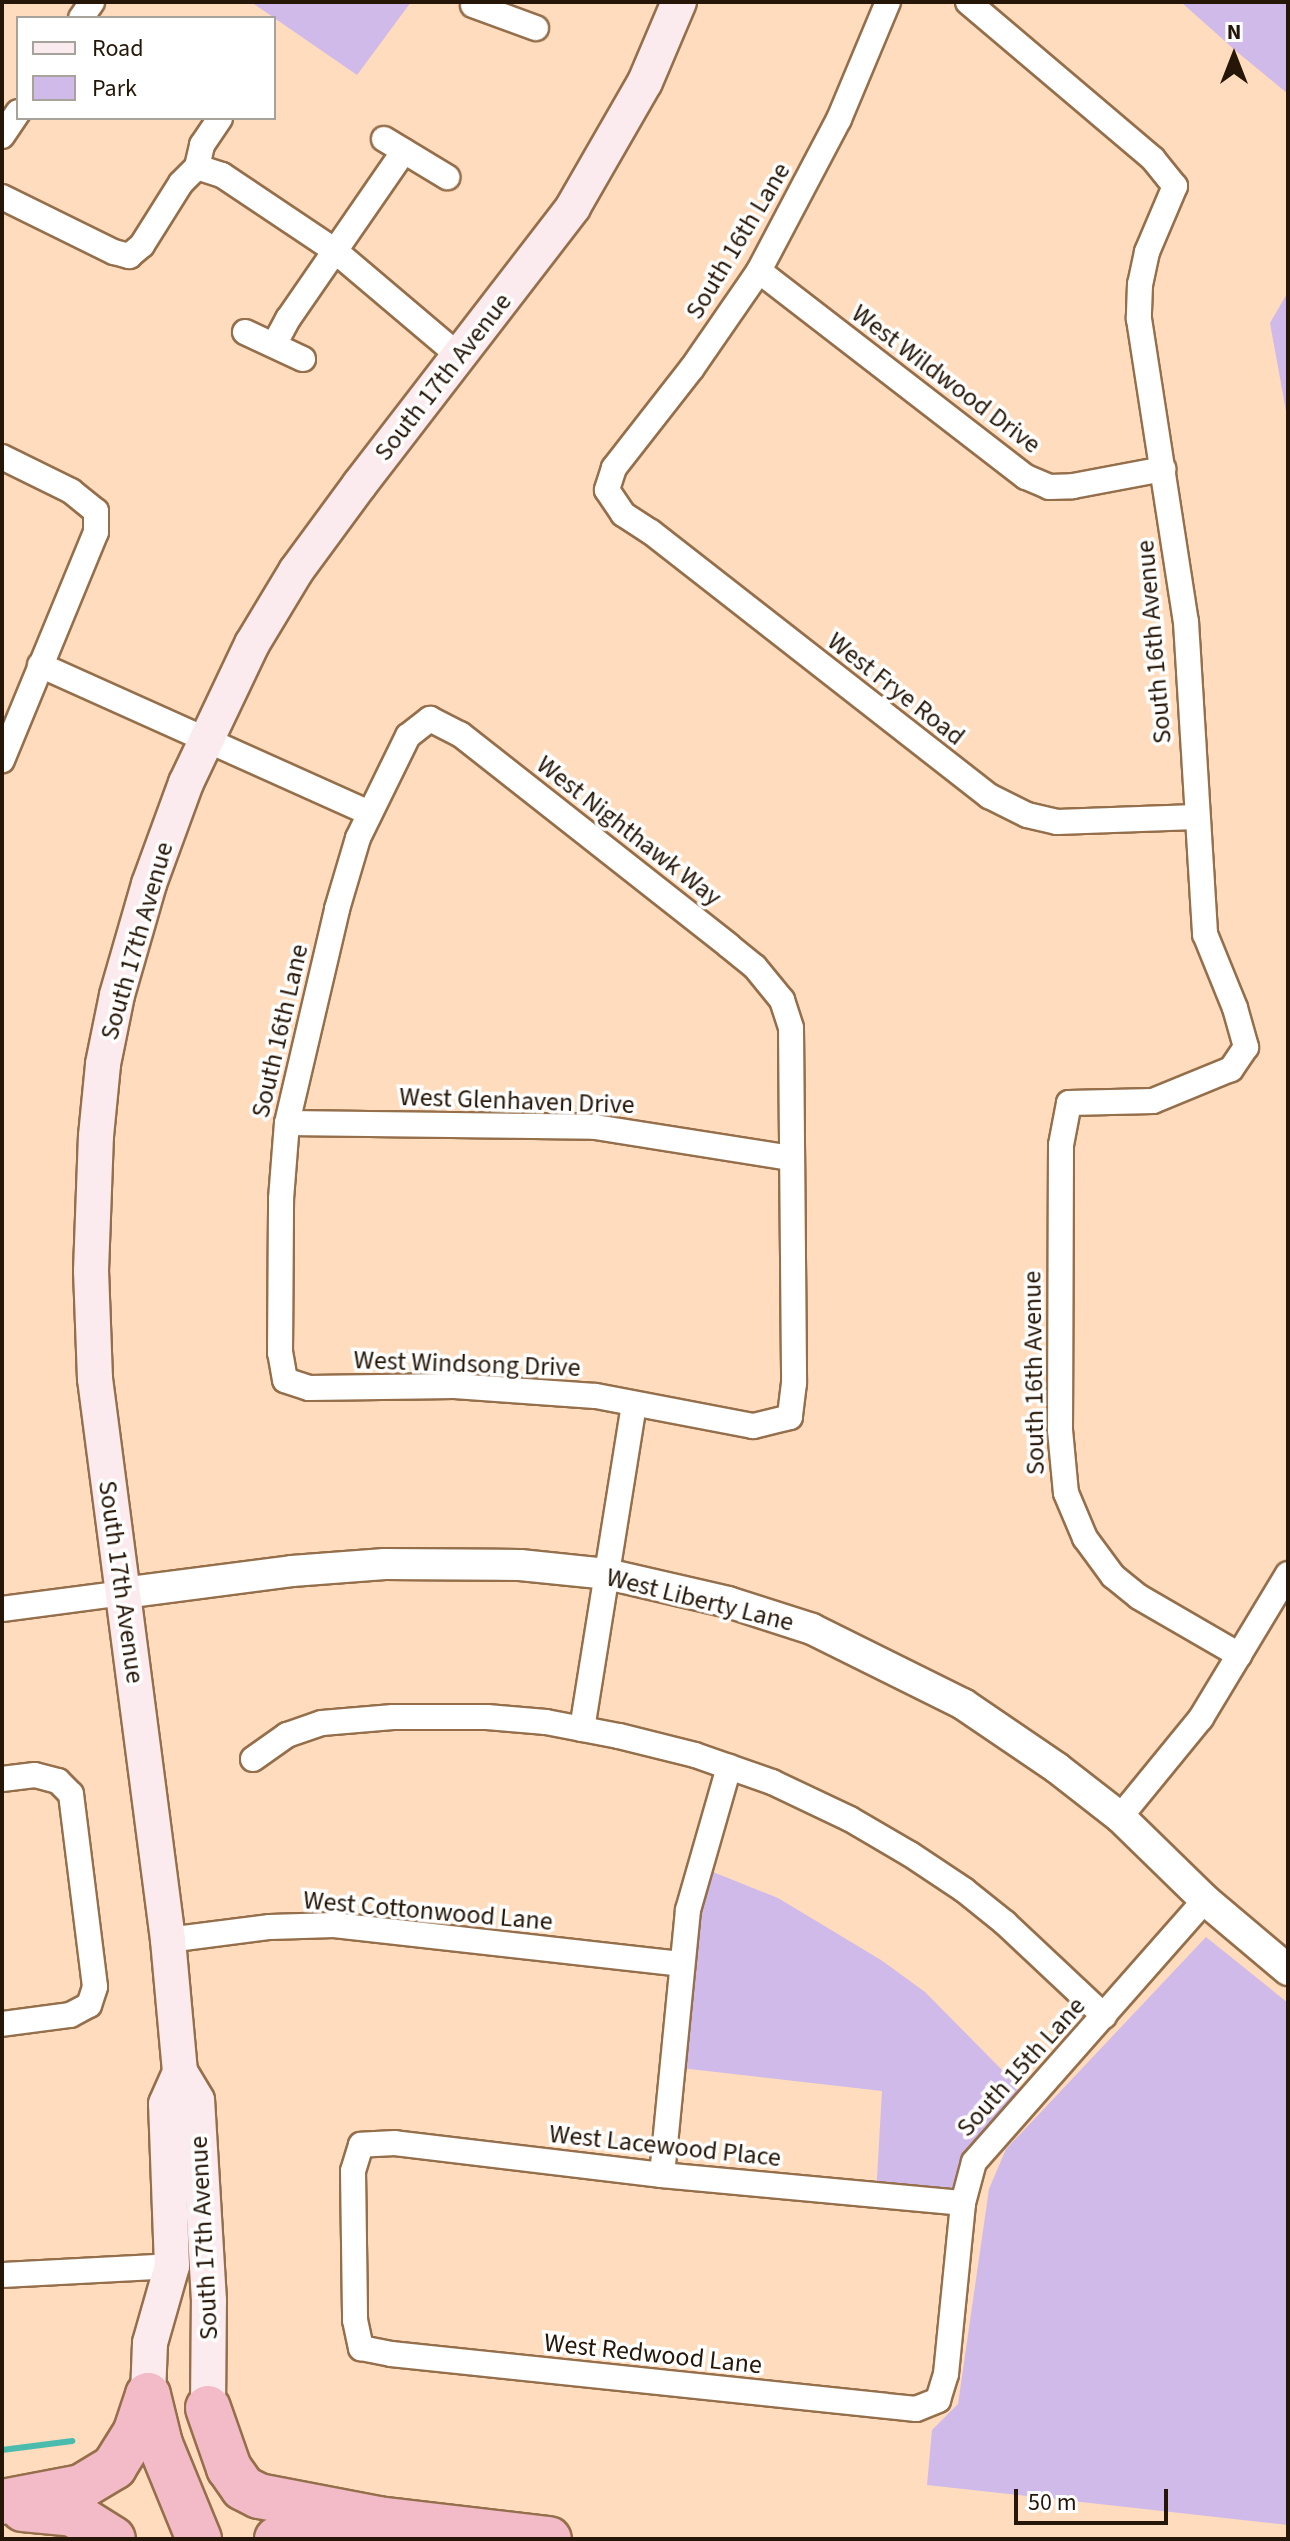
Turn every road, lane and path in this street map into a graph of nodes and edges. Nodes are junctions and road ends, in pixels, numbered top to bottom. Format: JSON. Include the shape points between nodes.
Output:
{"nodes":[{"id":1,"x":679,"y":2,"type":"edge"},
{"id":2,"x":888,"y":2,"type":"edge"},
{"id":3,"x":968,"y":2,"type":"edge"},
{"id":4,"x":473,"y":5,"type":"dead end"},
{"id":5,"x":499,"y":8,"type":"edge"},
{"id":6,"x":536,"y":28,"type":"dead end"},
{"id":7,"x":16,"y":115,"type":"edge"},
{"id":8,"x":219,"y":120,"type":"edge"},
{"id":9,"x":2,"y":136,"type":"edge"},
{"id":10,"x":197,"y":167,"type":"junction"},
{"id":11,"x":447,"y":177,"type":"dead end"},
{"id":12,"x":2,"y":197,"type":"edge"},
{"id":13,"x":334,"y":250,"type":"junction"},
{"id":14,"x":759,"y":271,"type":"junction"},
{"id":15,"x":245,"y":332,"type":"dead end"},
{"id":16,"x":274,"y":345,"type":"junction"},
{"id":17,"x":460,"y":357,"type":"junction"},
{"id":18,"x":303,"y":359,"type":"dead end"},
{"id":19,"x":2,"y":457,"type":"edge"},
{"id":20,"x":1163,"y":469,"type":"junction"},
{"id":21,"x":607,"y":490,"type":"joint"},
{"id":22,"x":40,"y":665,"type":"junction"},
{"id":23,"x":430,"y":719,"type":"joint"},
{"id":24,"x":205,"y":737,"type":"junction"},
{"id":25,"x":3,"y":756,"type":"edge"},
{"id":26,"x":369,"y":813,"type":"junction"},
{"id":27,"x":1196,"y":817,"type":"junction"},
{"id":28,"x":287,"y":1123,"type":"junction"},
{"id":29,"x":790,"y":1158,"type":"junction"},
{"id":30,"x":285,"y":1380,"type":"joint"},
{"id":31,"x":634,"y":1404,"type":"junction"},
{"id":32,"x":607,"y":1574,"type":"junction"},
{"id":33,"x":1288,"y":1574,"type":"edge"},
{"id":34,"x":123,"y":1593,"type":"junction"},
{"id":35,"x":2,"y":1609,"type":"edge"},
{"id":36,"x":1239,"y":1655,"type":"junction"},
{"id":37,"x":582,"y":1729,"type":"junction"},
{"id":38,"x":253,"y":1759,"type":"dead end"},
{"id":39,"x":729,"y":1767,"type":"junction"},
{"id":40,"x":2,"y":1779,"type":"edge"},
{"id":41,"x":1120,"y":1817,"type":"junction"},
{"id":42,"x":1205,"y":1900,"type":"junction"},
{"id":43,"x":168,"y":1940,"type":"junction"},
{"id":44,"x":682,"y":1964,"type":"junction"},
{"id":45,"x":1288,"y":1970,"type":"edge"},
{"id":46,"x":1104,"y":2016,"type":"junction"},
{"id":47,"x":2,"y":2024,"type":"edge"},
{"id":48,"x":180,"y":2072,"type":"junction"},
{"id":49,"x":662,"y":2175,"type":"junction"},
{"id":50,"x":963,"y":2203,"type":"junction"},
{"id":51,"x":172,"y":2266,"type":"junction"},
{"id":52,"x":2,"y":2275,"type":"edge"},
{"id":53,"x":361,"y":2348,"type":"joint"},
{"id":54,"x":148,"y":2395,"type":"junction"},
{"id":55,"x":938,"y":2400,"type":"joint"},
{"id":56,"x":208,"y":2408,"type":"junction"},
{"id":57,"x":181,"y":2495,"type":"junction"},
{"id":58,"x":2,"y":2502,"type":"edge"},
{"id":59,"x":2,"y":2510,"type":"edge"},
{"id":60,"x":378,"y":2519,"type":"junction"},
{"id":61,"x":113,"y":2539,"type":"edge"},
{"id":62,"x":165,"y":2539,"type":"edge"},
{"id":63,"x":199,"y":2539,"type":"edge"},
{"id":64,"x":277,"y":2539,"type":"edge"},
{"id":65,"x":549,"y":2539,"type":"edge"}],
"edges":[{"from":1,"to":17,"type":"main road","name":"South 17th Avenue","via":[[645,82],[573,207]]},
{"from":2,"to":14,"type":"street","name":"South 16th Lane","via":[[839,119]]},
{"from":3,"to":20,"type":"street","name":"South 16th Avenue","via":[[1153,159],[1175,186],[1147,252],[1140,284],[1139,319]]},
{"from":4,"to":5,"type":"street"},
{"from":5,"to":6,"type":"street"},
{"from":7,"to":9,"type":"street"},
{"from":8,"to":10,"type":"street","via":[[202,145]]},
{"from":10,"to":12,"type":"street","via":[[129,256]]},
{"from":10,"to":13,"type":"street","via":[[222,175]]},
{"from":11,"to":13,"type":"street","via":[[394,145]]},
{"from":13,"to":16,"type":"street"},
{"from":13,"to":17,"type":"street"},
{"from":14,"to":20,"type":"street","name":"West Wildwood Drive","via":[[1026,477],[1049,487],[1073,486]]},
{"from":14,"to":21,"type":"street","name":"South 16th Lane","via":[[614,468]]},
{"from":15,"to":16,"type":"street"},
{"from":16,"to":18,"type":"street"},
{"from":17,"to":24,"type":"main road","name":"South 17th Avenue","via":[[296,571]]},
{"from":19,"to":22,"type":"street","via":[[71,491],[96,511],[96,532]]},
{"from":20,"to":27,"type":"street","name":"South 16th Avenue","via":[[1186,622]]},
{"from":21,"to":27,"type":"street","name":"West Frye Road","via":[[623,514],[989,796],[1027,815],[1057,822]]},
{"from":22,"to":24,"type":"street"},
{"from":22,"to":25,"type":"street"},
{"from":23,"to":26,"type":"street","name":"South 16th Lane","via":[[408,736]]},
{"from":23,"to":29,"type":"street","name":"West Nighthawk Way","via":[[460,734],[755,967],[782,1000],[791,1028]]},
{"from":24,"to":26,"type":"street"},
{"from":24,"to":34,"type":"main road","name":"South 17th Avenue","via":[[149,884],[117,995],[96,1136],[91,1271],[95,1379]]},
{"from":26,"to":28,"type":"street","name":"South 16th Lane","via":[[337,909]]},
{"from":27,"to":36,"type":"street","name":"South 16th Avenue","via":[[1205,934],[1246,1047],[1231,1069],[1153,1101],[1069,1103],[1061,1145],[1060,1430],[1066,1493],[1085,1538],[1113,1576]]},
{"from":28,"to":29,"type":"street","name":"West Glenhaven Drive","via":[[595,1127]]},
{"from":28,"to":30,"type":"street","name":"South 16th Lane","via":[[281,1214],[280,1353]]},
{"from":29,"to":31,"type":"street","name":"West Windsong Drive","via":[[790,1417],[753,1426]]},
{"from":30,"to":31,"type":"street","name":"West Windsong Drive","via":[[309,1388],[525,1389]]},
{"from":31,"to":32,"type":"street"},
{"from":32,"to":34,"type":"street","name":"West Liberty Lane","via":[[520,1565],[385,1564]]},
{"from":32,"to":37,"type":"street"},
{"from":32,"to":41,"type":"street","name":"West Liberty Lane","via":[[728,1602],[812,1629],[963,1704]]},
{"from":33,"to":36,"type":"street"},
{"from":34,"to":35,"type":"street","name":"West Liberty Lane"},
{"from":34,"to":43,"type":"main road","name":"South 17th Avenue"},
{"from":36,"to":41,"type":"street","via":[[1201,1718]]},
{"from":37,"to":38,"type":"street","via":[[487,1717],[322,1723],[287,1735]]},
{"from":37,"to":39,"type":"street"},
{"from":39,"to":44,"type":"street","via":[[696,1873]]},
{"from":39,"to":46,"type":"street","via":[[850,1819],[910,1854],[1005,1923]]},
{"from":40,"to":47,"type":"street","via":[[35,1775],[58,1781],[71,1794],[95,1987],[89,2005],[70,2015]]},
{"from":41,"to":42,"type":"street","name":"West Liberty Lane"},
{"from":42,"to":45,"type":"street","name":"West Liberty Lane"},
{"from":42,"to":46,"type":"street","name":"South 15th Lane"},
{"from":43,"to":44,"type":"street","name":"West Cottonwood Lane","via":[[334,1925]]},
{"from":43,"to":48,"type":"main road","name":"South 17th Avenue"},
{"from":44,"to":49,"type":"street"},
{"from":46,"to":50,"type":"street","name":"South 15th Lane","via":[[974,2162]]},
{"from":48,"to":51,"type":"main road","name":"South 17th Avenue","via":[[166,2104]]},
{"from":48,"to":56,"type":"main road","name":"South 17th Avenue","via":[[197,2100],[209,2290]]},
{"from":49,"to":50,"type":"street","name":"West Lacewood Place"},
{"from":49,"to":53,"type":"street","name":"West Lacewood Place","via":[[395,2143],[361,2145],[353,2171],[355,2320]]},
{"from":50,"to":55,"type":"street","name":"South 15th Lane","via":[[946,2374]]},
{"from":51,"to":52,"type":"street"},
{"from":51,"to":54,"type":"main road","name":"South 17th Avenue","via":[[150,2343]]},
{"from":53,"to":55,"type":"street","name":"West Redwood Lane","via":[[916,2409]]},
{"from":54,"to":57,"type":"highway"},
{"from":54,"to":58,"type":"highway","via":[[135,2434],[114,2467],[81,2487]]},
{"from":56,"to":57,"type":"highway"},
{"from":56,"to":60,"type":"highway","via":[[220,2450],[243,2488],[279,2502]]},
{"from":57,"to":62,"type":"highway"},
{"from":57,"to":63,"type":"highway"},
{"from":59,"to":61,"type":"highway","via":[[73,2514]]},
{"from":60,"to":64,"type":"highway","via":[[318,2522]]},
{"from":60,"to":65,"type":"highway"}]}
